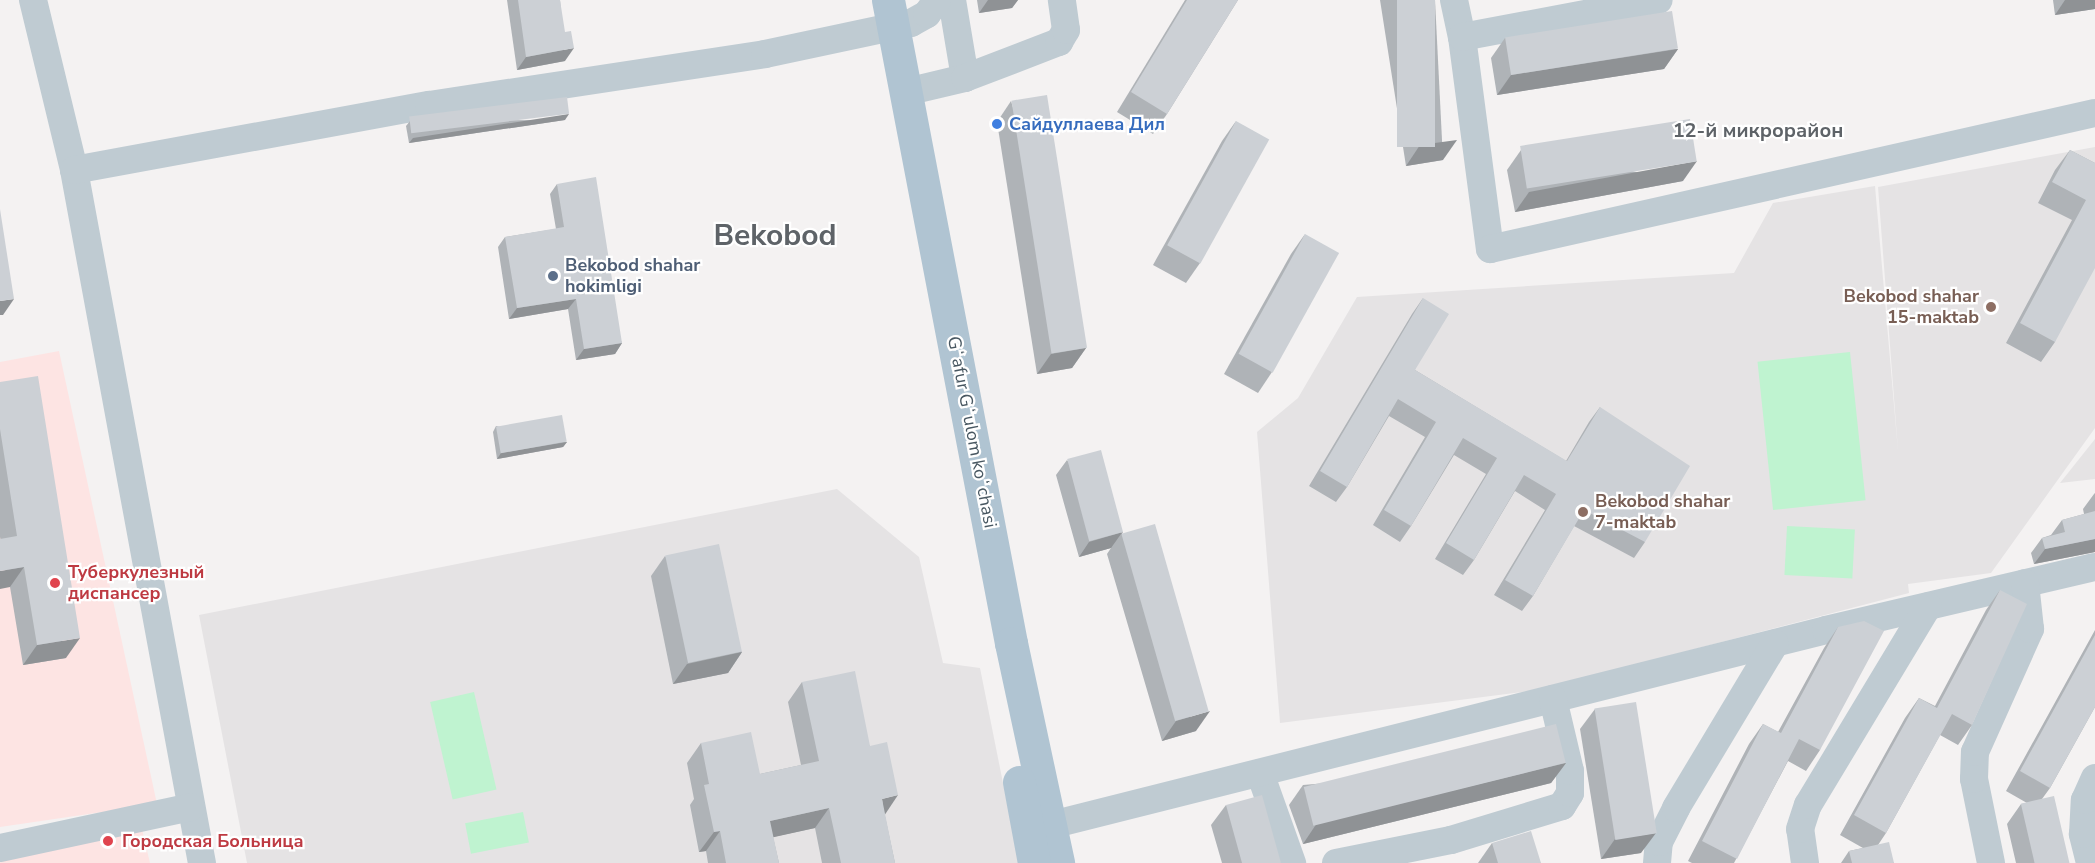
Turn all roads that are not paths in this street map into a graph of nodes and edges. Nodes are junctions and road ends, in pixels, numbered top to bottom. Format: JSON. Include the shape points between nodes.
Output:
{"nodes":[{"id":1,"x":33,"y":0,"type":"edge"},
{"id":2,"x":866,"y":0,"type":"edge"},
{"id":3,"x":937,"y":0,"type":"edge"},
{"id":4,"x":951,"y":0,"type":"edge"},
{"id":5,"x":1062,"y":0,"type":"edge"},
{"id":6,"x":1454,"y":0,"type":"edge"},
{"id":7,"x":1659,"y":0,"type":"edge"},
{"id":8,"x":885,"y":20,"type":"edge"},
{"id":9,"x":1462,"y":37,"type":"junction"},
{"id":10,"x":965,"y":78,"type":"junction"},
{"id":11,"x":906,"y":92,"type":"junction"},
{"id":12,"x":2095,"y":113,"type":"edge"},
{"id":13,"x":74,"y":170,"type":"junction"},
{"id":14,"x":2095,"y":567,"type":"edge"},
{"id":15,"x":2025,"y":584,"type":"junction"},
{"id":16,"x":1928,"y":606,"type":"junction"},
{"id":17,"x":1774,"y":643,"type":"junction"},
{"id":18,"x":1003,"y":644,"type":"junction"},
{"id":19,"x":1552,"y":699,"type":"junction"},
{"id":20,"x":1260,"y":773,"type":"junction"},
{"id":21,"x":2095,"y":778,"type":"edge"},
{"id":22,"x":190,"y":807,"type":"junction"},
{"id":23,"x":1051,"y":825,"type":"junction"},
{"id":24,"x":0,"y":848,"type":"edge"},
{"id":25,"x":1453,"y":851,"type":"edge"},
{"id":26,"x":202,"y":863,"type":"edge"},
{"id":27,"x":1034,"y":863,"type":"edge"},
{"id":28,"x":1059,"y":863,"type":"edge"},
{"id":29,"x":1292,"y":863,"type":"edge"},
{"id":30,"x":1336,"y":863,"type":"edge"},
{"id":31,"x":1657,"y":863,"type":"edge"},
{"id":32,"x":1805,"y":863,"type":"edge"},
{"id":33,"x":1991,"y":863,"type":"edge"},
{"id":34,"x":2090,"y":863,"type":"edge"}],
"edges":[{"from":1,"to":13,"type":"street"},
{"from":2,"to":8,"type":"main road","name":"Gʻafur Gʻulom koʻchasi"},
{"from":3,"to":8,"type":"street","via":[[927,14],[911,23]]},
{"from":4,"to":10,"type":"street"},
{"from":5,"to":10,"type":"street","via":[[1066,30],[1059,42]]},
{"from":6,"to":9,"type":"street"},
{"from":7,"to":9,"type":"street"},
{"from":8,"to":11,"type":"main road","name":"Gʻafur Gʻulom koʻchasi"},
{"from":8,"to":13,"type":"street","via":[[765,54],[429,105]]},
{"from":8,"to":18,"type":"main road","name":"Gʻafur Gʻulom koʻchasi"},
{"from":9,"to":12,"type":"street","via":[[1490,249]]},
{"from":10,"to":11,"type":"street"},
{"from":11,"to":18,"type":"main road","name":"Gʻafur Gʻulom koʻchasi"},
{"from":13,"to":22,"type":"street"},
{"from":14,"to":15,"type":"street"},
{"from":15,"to":16,"type":"street"},
{"from":15,"to":33,"type":"street","via":[[2030,629],[1975,752],[1974,779]]},
{"from":16,"to":17,"type":"street"},
{"from":16,"to":32,"type":"street","via":[[1808,805],[1800,829]]},
{"from":17,"to":19,"type":"street"},
{"from":17,"to":31,"type":"street","via":[[1676,808],[1659,842]]},
{"from":18,"to":23,"type":"main road","name":"Gʻafur Gʻulom koʻchasi"},
{"from":18,"to":27,"type":"main road","name":"Gʻafur Gʻulom koʻchasi"},
{"from":19,"to":20,"type":"street"},
{"from":19,"to":25,"type":"street","via":[[1570,771],[1570,793],[1562,806]]},
{"from":20,"to":23,"type":"street"},
{"from":20,"to":29,"type":"street"},
{"from":21,"to":34,"type":"street","via":[[2085,800],[2084,834]]},
{"from":22,"to":24,"type":"street"},
{"from":22,"to":26,"type":"street"},
{"from":23,"to":28,"type":"main road","name":"Gʻafur Gʻulom koʻchasi"},
{"from":25,"to":30,"type":"street"}]}
